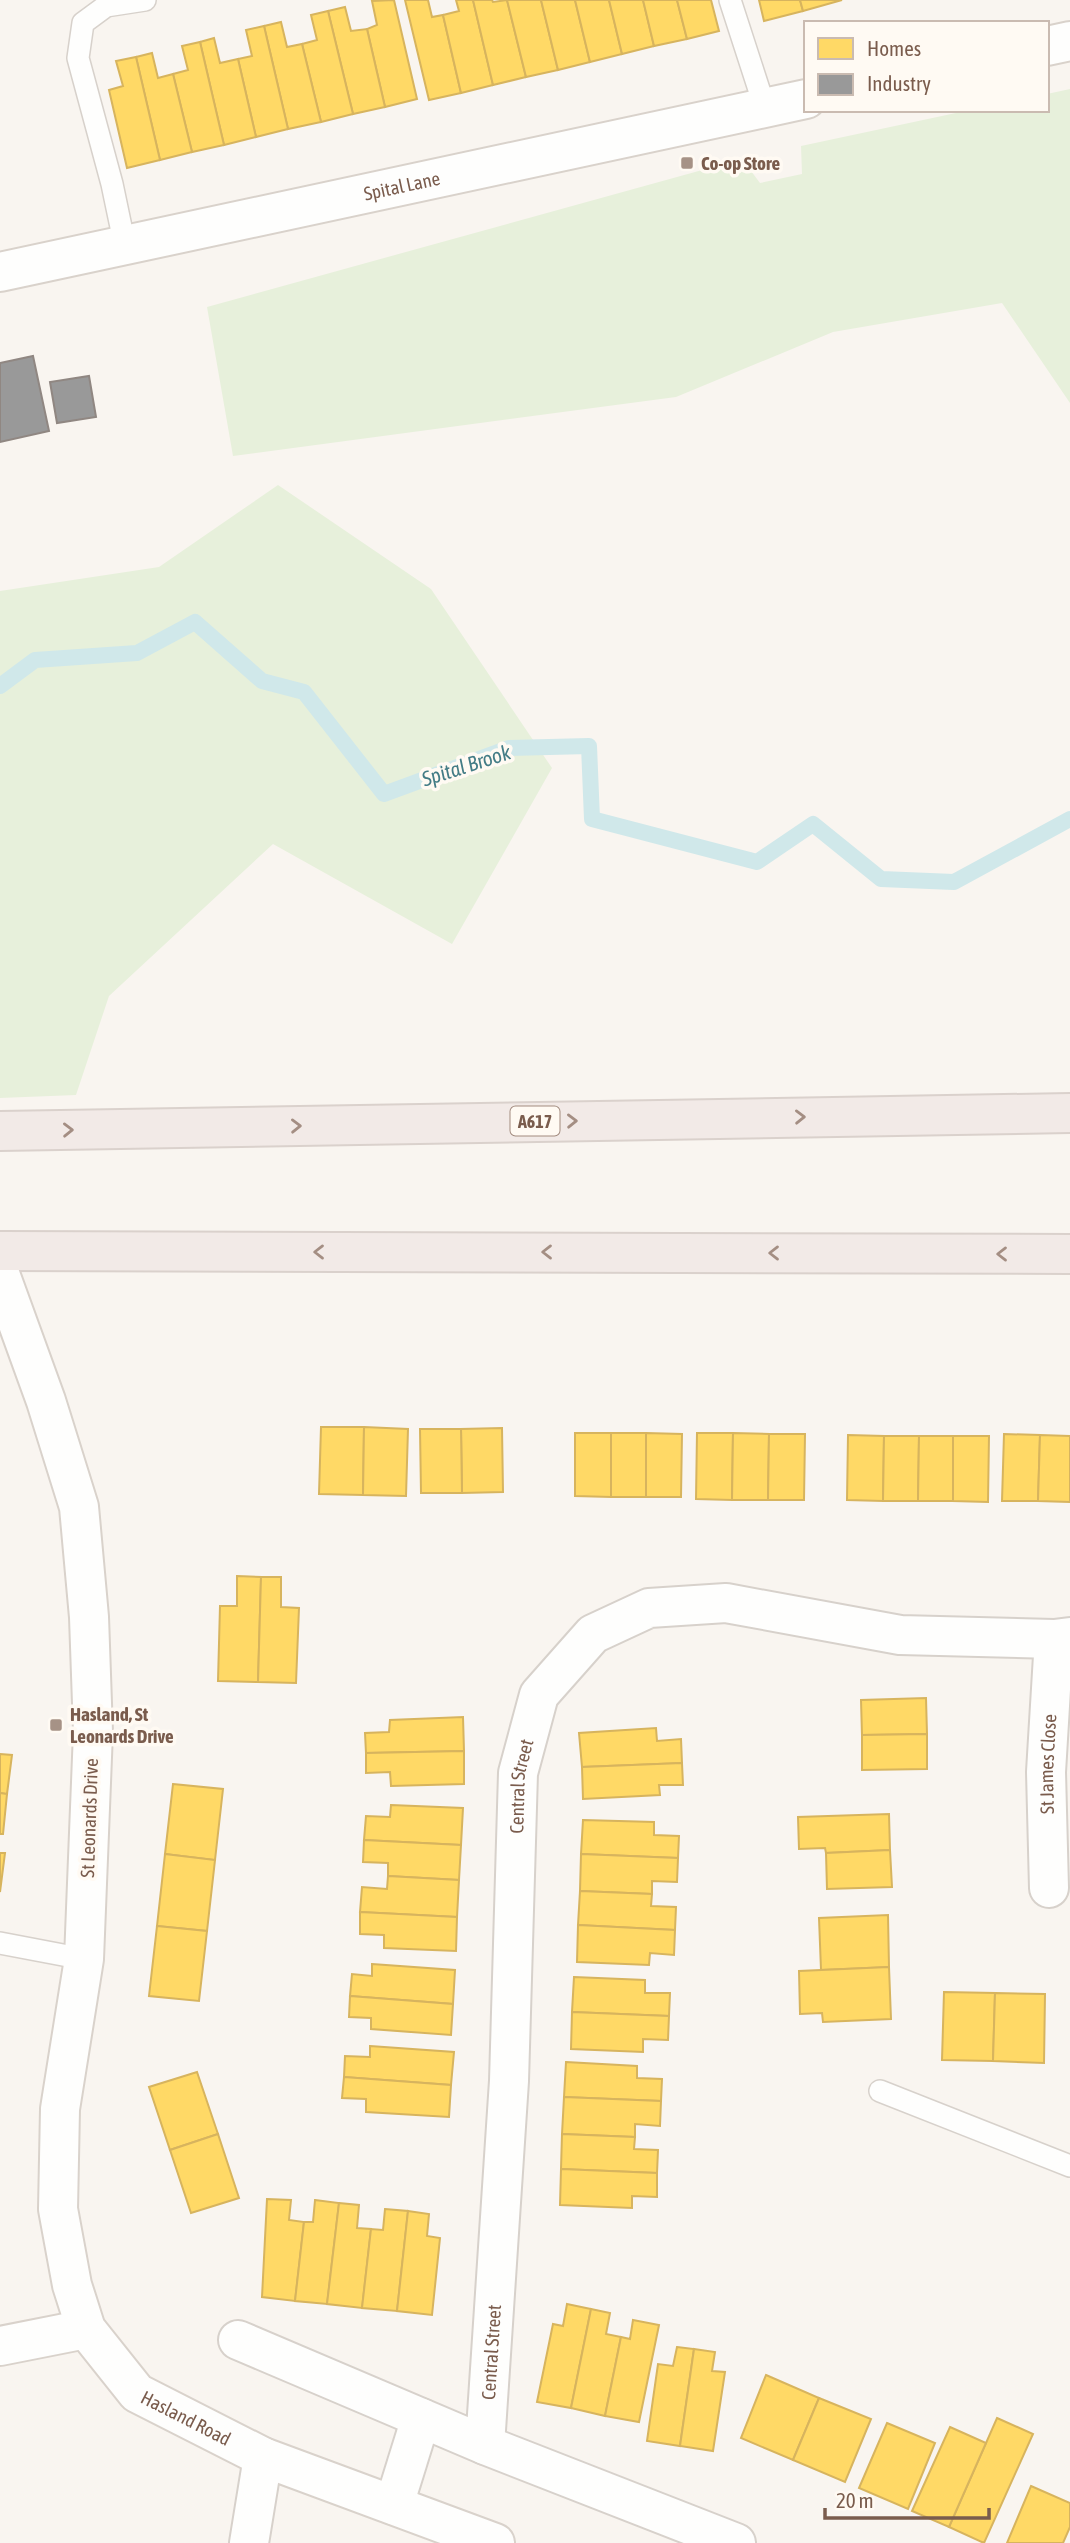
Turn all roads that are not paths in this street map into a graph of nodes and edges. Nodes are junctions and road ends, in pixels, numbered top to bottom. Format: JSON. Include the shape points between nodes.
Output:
{"nodes":[{"id":1,"x":145,"y":0,"type":"edge"},
{"id":2,"x":730,"y":0,"type":"edge"},
{"id":3,"x":1070,"y":41,"type":"edge"},
{"id":4,"x":1049,"y":46,"type":"edge"},
{"id":5,"x":804,"y":99,"type":"edge"},
{"id":6,"x":765,"y":107,"type":"junction"},
{"id":7,"x":125,"y":246,"type":"junction"},
{"id":8,"x":0,"y":272,"type":"edge"},
{"id":9,"x":1070,"y":1113,"type":"edge"},
{"id":10,"x":0,"y":1131,"type":"edge"},
{"id":11,"x":0,"y":1251,"type":"edge"},
{"id":12,"x":1070,"y":1254,"type":"edge"},
{"id":13,"x":0,"y":1274,"type":"edge"},
{"id":14,"x":1062,"y":1638,"type":"edge"},
{"id":15,"x":1049,"y":1888,"type":"dead end"},
{"id":16,"x":0,"y":1943,"type":"edge"},
{"id":17,"x":84,"y":1959,"type":"junction"},
{"id":18,"x":880,"y":2091,"type":"dead end"},
{"id":19,"x":1070,"y":2166,"type":"edge"},
{"id":20,"x":86,"y":2329,"type":"junction"},
{"id":21,"x":238,"y":2340,"type":"dead end"},
{"id":22,"x":0,"y":2346,"type":"edge"},
{"id":23,"x":421,"y":2418,"type":"junction"},
{"id":24,"x":485,"y":2445,"type":"junction"},
{"id":25,"x":263,"y":2457,"type":"junction"},
{"id":26,"x":394,"y":2505,"type":"junction"},
{"id":27,"x":249,"y":2543,"type":"edge"},
{"id":28,"x":495,"y":2543,"type":"edge"},
{"id":29,"x":736,"y":2543,"type":"edge"}],
"edges":[{"from":1,"to":7,"type":"lane","via":[[106,6],[83,23],[78,58]]},
{"from":2,"to":6,"type":"lane"},
{"from":3,"to":4,"type":"street"},
{"from":5,"to":6,"type":"street","name":"Spital Lane"},
{"from":6,"to":7,"type":"street","name":"Spital Lane"},
{"from":7,"to":8,"type":"street","name":"Spital Lane"},
{"from":10,"to":9,"type":"highway","number":"A617","one_way":true},
{"from":12,"to":11,"type":"highway","one_way":true},
{"from":13,"to":17,"type":"street","name":"St Leonards Drive","via":[[79,1507],[93,1732]]},
{"from":14,"to":15,"type":"street","name":"St James Close","via":[[1046,1772]]},
{"from":14,"to":24,"type":"street","name":"Central Street","via":[[900,1635],[726,1603],[649,1608],[593,1634],[539,1695],[518,1773],[509,2081]]},
{"from":16,"to":17,"type":"lane"},
{"from":17,"to":20,"type":"street","name":"St Leonards Drive","via":[[60,2109],[58,2210],[72,2285]]},
{"from":18,"to":19,"type":"lane"},
{"from":20,"to":22,"type":"street"},
{"from":20,"to":25,"type":"street","name":"Hasland Road","via":[[138,2393]]},
{"from":21,"to":23,"type":"street"},
{"from":23,"to":24,"type":"street"},
{"from":23,"to":26,"type":"street"},
{"from":24,"to":29,"type":"street"},
{"from":25,"to":26,"type":"street","name":"Hasland Road"},
{"from":25,"to":27,"type":"street"},
{"from":26,"to":28,"type":"street","name":"Hasland Road"}]}
